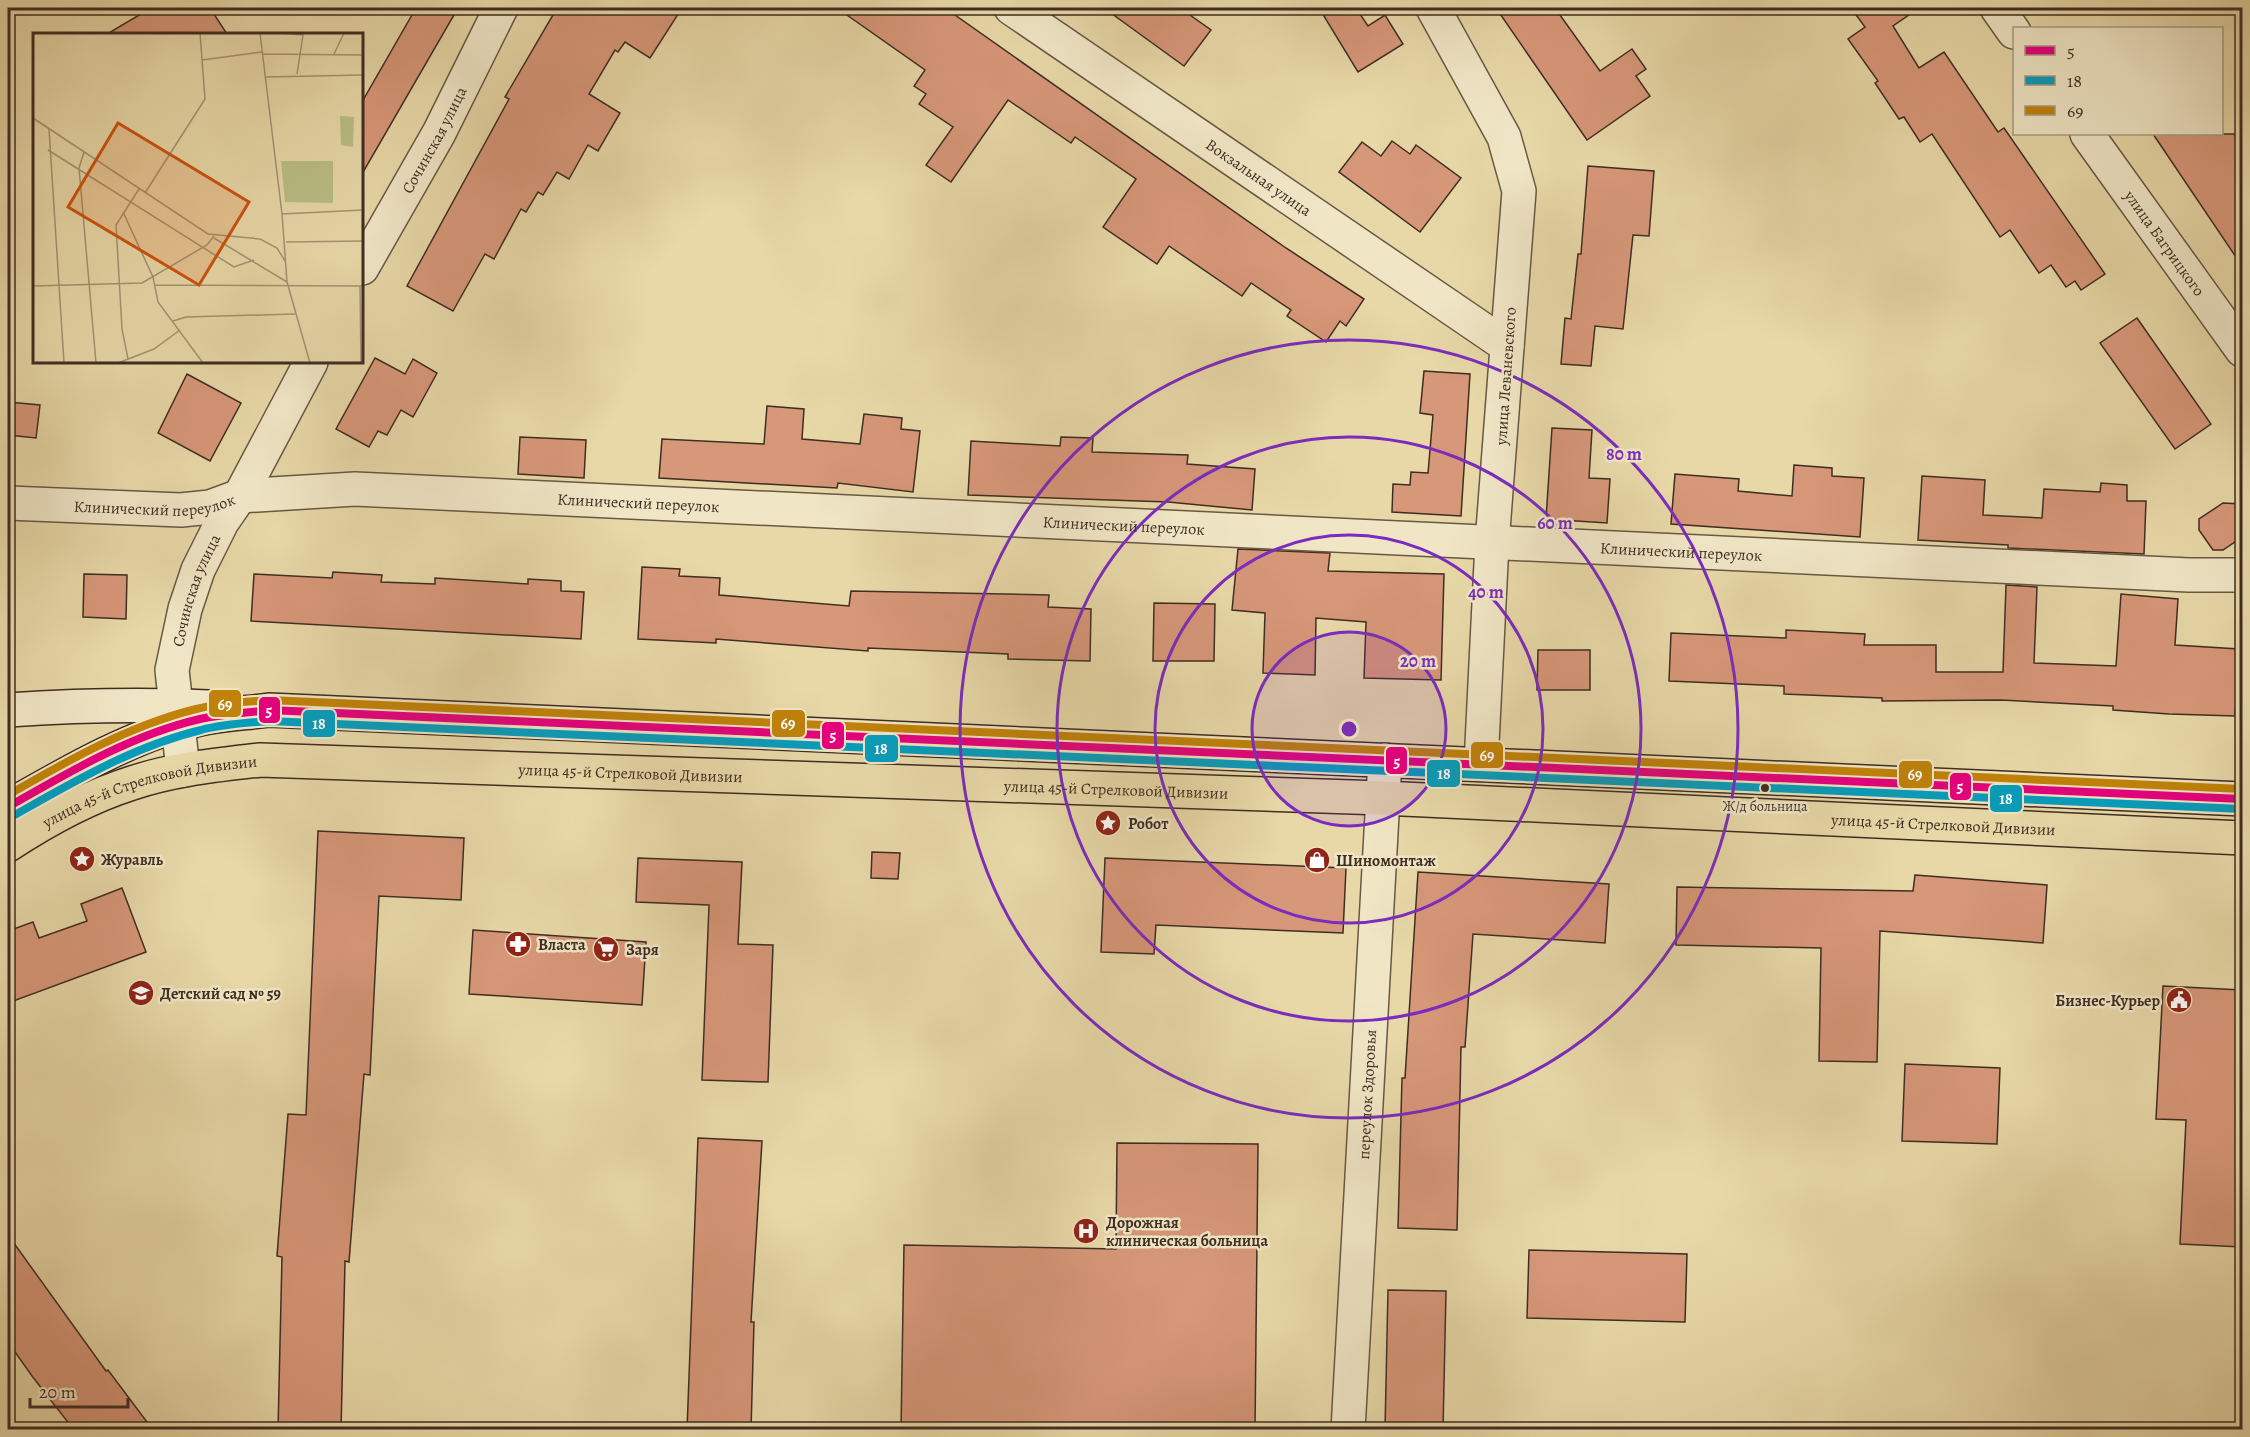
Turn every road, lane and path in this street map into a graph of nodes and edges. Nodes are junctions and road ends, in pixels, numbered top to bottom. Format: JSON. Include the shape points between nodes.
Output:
{"nodes":[{"id":1,"x":501,"y":8,"type":"edge"},
{"id":2,"x":1011,"y":8,"type":"edge"},
{"id":3,"x":1433,"y":8,"type":"edge"},
{"id":4,"x":1997,"y":8,"type":"edge"},
{"id":5,"x":2013,"y":31,"type":"edge"},
{"id":6,"x":2088,"y":135,"type":"edge"},
{"id":7,"x":363,"y":266,"type":"edge"},
{"id":8,"x":1507,"y":346,"type":"junction"},
{"id":9,"x":2242,"y":350,"type":"edge"},
{"id":10,"x":310,"y":363,"type":"edge"},
{"id":11,"x":240,"y":496,"type":"junction"},
{"id":12,"x":8,"y":503,"type":"edge"},
{"id":13,"x":1492,"y":543,"type":"junction"},
{"id":14,"x":2242,"y":575,"type":"edge"},
{"id":15,"x":8,"y":710,"type":"edge"},
{"id":16,"x":176,"y":716,"type":"junction"},
{"id":17,"x":1385,"y":760,"type":"junction"},
{"id":18,"x":1481,"y":764,"type":"junction"},
{"id":19,"x":183,"y":770,"type":"junction"},
{"id":20,"x":1382,"y":798,"type":"junction"},
{"id":21,"x":2242,"y":799,"type":"edge"},
{"id":22,"x":8,"y":807,"type":"edge"},
{"id":23,"x":2242,"y":838,"type":"edge"},
{"id":24,"x":8,"y":845,"type":"edge"},
{"id":25,"x":1348,"y":1430,"type":"edge"}],
"edges":[{"from":1,"to":7,"type":"street","name":"Сочинская улица","via":[[439,133]]},
{"from":2,"to":8,"type":"street","name":"Вокзальная улица"},
{"from":3,"to":8,"type":"street","name":"улица Леваневского","via":[[1504,137],[1519,191]]},
{"from":4,"to":5,"type":"street"},
{"from":6,"to":9,"type":"street","name":"улица Багрицкого"},
{"from":8,"to":13,"type":"street","name":"улица Леваневского"},
{"from":10,"to":11,"type":"street","name":"Сочинская улица"},
{"from":11,"to":12,"type":"street","name":"Клинический переулок","via":[[210,507],[181,510]]},
{"from":11,"to":13,"type":"street","name":"Клинический переулок","via":[[355,489]]},
{"from":11,"to":16,"type":"street","name":"Сочинская улица","via":[[198,570],[185,609],[172,670]]},
{"from":13,"to":14,"type":"street","name":"Клинический переулок"},
{"from":13,"to":18,"type":"street","name":"улица Леваневского"},
{"from":15,"to":16,"type":"street","via":[[83,705]]},
{"from":16,"to":17,"type":"main road","name":"улица 45-й Стрелковой Дивизии","via":[[201,719],[269,710]]},
{"from":16,"to":19,"type":"street","name":"Сочинская улица"},
{"from":16,"to":22,"type":"main road","name":"улица 45-й Стрелковой Дивизии"},
{"from":17,"to":18,"type":"main road","name":"улица 45-й Стрелковой Дивизии"},
{"from":17,"to":20,"type":"street","name":"переулок Здоровья"},
{"from":18,"to":21,"type":"main road","name":"улица 45-й Стрелковой Дивизии"},
{"from":19,"to":20,"type":"main road","name":"улица 45-й Стрелковой Дивизии","via":[[260,760]]},
{"from":19,"to":24,"type":"main road","name":"улица 45-й Стрелковой Дивизии","via":[[132,782],[82,802]]},
{"from":20,"to":23,"type":"main road","name":"улица 45-й Стрелковой Дивизии"},
{"from":20,"to":25,"type":"street","name":"переулок Здоровья"}]}
